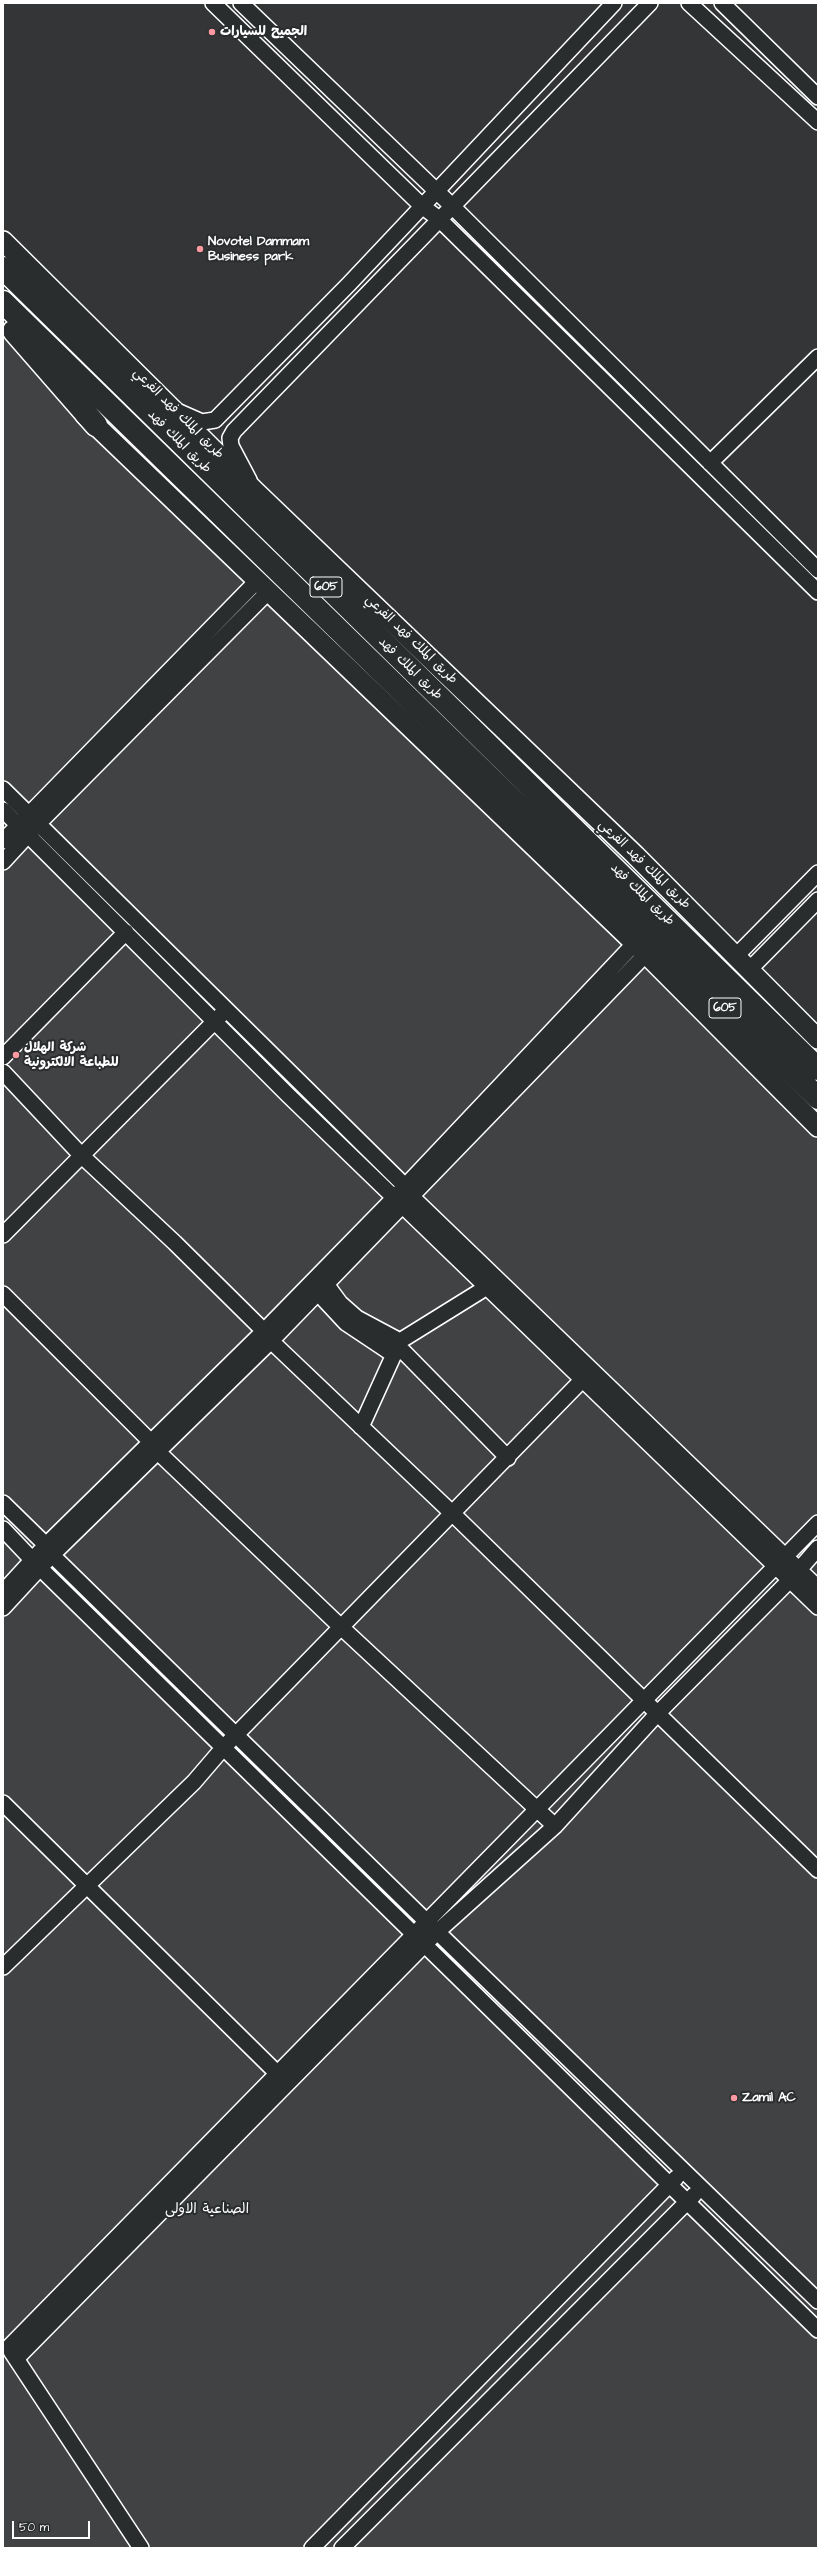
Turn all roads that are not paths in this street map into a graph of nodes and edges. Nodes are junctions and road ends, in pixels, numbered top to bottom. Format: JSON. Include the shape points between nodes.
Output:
{"nodes":[{"id":1,"x":213,"y":3,"type":"edge"},
{"id":2,"x":241,"y":3,"type":"edge"},
{"id":3,"x":614,"y":3,"type":"edge"},
{"id":4,"x":650,"y":3,"type":"edge"},
{"id":5,"x":689,"y":3,"type":"edge"},
{"id":6,"x":722,"y":3,"type":"edge"},
{"id":7,"x":818,"y":96,"type":"edge"},
{"id":8,"x":818,"y":122,"type":"edge"},
{"id":9,"x":435,"y":191,"type":"junction"},
{"id":10,"x":451,"y":205,"type":"junction"},
{"id":11,"x":422,"y":206,"type":"junction"},
{"id":12,"x":439,"y":219,"type":"junction"},
{"id":13,"x":3,"y":241,"type":"edge"},
{"id":14,"x":3,"y":268,"type":"edge"},
{"id":15,"x":3,"y":302,"type":"edge"},
{"id":16,"x":3,"y":318,"type":"edge"},
{"id":17,"x":3,"y":333,"type":"edge"},
{"id":18,"x":818,"y":357,"type":"edge"},
{"id":19,"x":175,"y":410,"type":"junction"},
{"id":20,"x":96,"y":425,"type":"junction"},
{"id":21,"x":710,"y":463,"type":"junction"},
{"id":22,"x":255,"y":491,"type":"junction"},
{"id":23,"x":818,"y":570,"type":"edge"},
{"id":24,"x":262,"y":587,"type":"junction"},
{"id":25,"x":818,"y":592,"type":"edge"},
{"id":26,"x":3,"y":789,"type":"edge"},
{"id":27,"x":3,"y":810,"type":"edge"},
{"id":28,"x":32,"y":824,"type":"junction"},
{"id":29,"x":17,"y":825,"type":"junction"},
{"id":30,"x":3,"y":841,"type":"edge"},
{"id":31,"x":3,"y":862,"type":"edge"},
{"id":32,"x":818,"y":873,"type":"edge"},
{"id":33,"x":818,"y":900,"type":"edge"},
{"id":34,"x":126,"y":932,"type":"junction"},
{"id":35,"x":641,"y":948,"type":"junction"},
{"id":36,"x":736,"y":956,"type":"junction"},
{"id":37,"x":749,"y":970,"type":"junction"},
{"id":38,"x":226,"y":1010,"type":"junction"},
{"id":39,"x":214,"y":1021,"type":"junction"},
{"id":40,"x":818,"y":1039,"type":"edge"},
{"id":41,"x":3,"y":1057,"type":"edge"},
{"id":42,"x":818,"y":1069,"type":"edge"},
{"id":43,"x":3,"y":1072,"type":"edge"},
{"id":44,"x":818,"y":1098,"type":"edge"},
{"id":45,"x":818,"y":1126,"type":"edge"},
{"id":46,"x":82,"y":1156,"type":"junction"},
{"id":47,"x":404,"y":1196,"type":"junction"},
{"id":48,"x":3,"y":1235,"type":"edge"},
{"id":49,"x":487,"y":1287,"type":"junction"},
{"id":50,"x":322,"y":1289,"type":"junction"},
{"id":51,"x":3,"y":1294,"type":"edge"},
{"id":52,"x":268,"y":1336,"type":"junction"},
{"id":53,"x":398,"y":1347,"type":"junction"},
{"id":54,"x":588,"y":1375,"type":"junction"},
{"id":55,"x":361,"y":1427,"type":"junction"},
{"id":56,"x":155,"y":1447,"type":"junction"},
{"id":57,"x":508,"y":1458,"type":"junction"},
{"id":58,"x":3,"y":1503,"type":"edge"},
{"id":59,"x":452,"y":1514,"type":"junction"},
{"id":60,"x":818,"y":1523,"type":"edge"},
{"id":61,"x":3,"y":1529,"type":"edge"},
{"id":62,"x":818,"y":1548,"type":"edge"},
{"id":63,"x":49,"y":1550,"type":"junction"},
{"id":64,"x":781,"y":1562,"type":"junction"},
{"id":65,"x":38,"y":1565,"type":"junction"},
{"id":66,"x":794,"y":1574,"type":"junction"},
{"id":67,"x":818,"y":1588,"type":"edge"},
{"id":68,"x":3,"y":1592,"type":"edge"},
{"id":69,"x":818,"y":1607,"type":"edge"},
{"id":70,"x":3,"y":1608,"type":"edge"},
{"id":71,"x":718,"y":1626,"type":"junction"},
{"id":72,"x":342,"y":1627,"type":"junction"},
{"id":73,"x":731,"y":1639,"type":"junction"},
{"id":74,"x":644,"y":1700,"type":"junction"},
{"id":75,"x":658,"y":1713,"type":"junction"},
{"id":76,"x":237,"y":1734,"type":"junction"},
{"id":77,"x":224,"y":1747,"type":"junction"},
{"id":78,"x":3,"y":1803,"type":"edge"},
{"id":79,"x":538,"y":1809,"type":"junction"},
{"id":80,"x":555,"y":1826,"type":"junction"},
{"id":81,"x":818,"y":1870,"type":"edge"},
{"id":82,"x":86,"y":1884,"type":"junction"},
{"id":83,"x":432,"y":1927,"type":"junction"},
{"id":84,"x":420,"y":1940,"type":"junction"},
{"id":85,"x":3,"y":1967,"type":"edge"},
{"id":86,"x":283,"y":2079,"type":"junction"},
{"id":87,"x":682,"y":2169,"type":"junction"},
{"id":88,"x":670,"y":2185,"type":"junction"},
{"id":89,"x":701,"y":2188,"type":"junction"},
{"id":90,"x":688,"y":2202,"type":"junction"},
{"id":91,"x":818,"y":2301,"type":"edge"},
{"id":92,"x":818,"y":2330,"type":"edge"},
{"id":93,"x":9,"y":2348,"type":"edge"},
{"id":94,"x":459,"y":2398,"type":"junction"},
{"id":95,"x":478,"y":2411,"type":"junction"},
{"id":96,"x":141,"y":2548,"type":"edge"},
{"id":97,"x":312,"y":2548,"type":"edge"},
{"id":98,"x":342,"y":2548,"type":"edge"}],
"edges":[{"from":1,"to":11,"type":"street"},
{"from":2,"to":9,"type":"street"},
{"from":3,"to":9,"type":"street"},
{"from":4,"to":10,"type":"street"},
{"from":5,"to":8,"type":"street"},
{"from":6,"to":7,"type":"street"},
{"from":9,"to":10,"type":"street"},
{"from":9,"to":11,"type":"street"},
{"from":10,"to":12,"type":"street"},
{"from":10,"to":21,"type":"street"},
{"from":11,"to":12,"type":"street"},
{"from":11,"to":19,"type":"street","via":[[215,420],[202,422]]},
{"from":12,"to":22,"type":"street","via":[[234,430],[230,438],[231,446]]},
{"from":12,"to":25,"type":"street"},
{"from":13,"to":19,"type":"main road","name":"طريق الملك فهد الفرعي"},
{"from":14,"to":42,"type":"highway","name":"طريق الملك فهد","number":"605"},
{"from":15,"to":44,"type":"highway","name":"طريق الملك فهد","number":"605"},
{"from":16,"to":20,"type":"highway"},
{"from":17,"to":20,"type":"main road"},
{"from":18,"to":21,"type":"street"},
{"from":19,"to":22,"type":"main road","name":"طريق الملك فهد الفرعي"},
{"from":20,"to":24,"type":"main road"},
{"from":21,"to":23,"type":"street"},
{"from":22,"to":36,"type":"main road","name":"طريق الملك فهد الفرعي","via":[[635,855]]},
{"from":24,"to":28,"type":"street"},
{"from":24,"to":35,"type":"main road"},
{"from":26,"to":28,"type":"street"},
{"from":27,"to":29,"type":"street"},
{"from":28,"to":29,"type":"street"},
{"from":28,"to":31,"type":"street"},
{"from":28,"to":34,"type":"street"},
{"from":28,"to":38,"type":"street"},
{"from":29,"to":30,"type":"street"},
{"from":32,"to":36,"type":"street"},
{"from":33,"to":37,"type":"street"},
{"from":34,"to":39,"type":"street"},
{"from":34,"to":41,"type":"street"},
{"from":35,"to":45,"type":"main road"},
{"from":35,"to":47,"type":"street"},
{"from":36,"to":37,"type":"main road","name":"طريق الملك فهد الفرعي"},
{"from":37,"to":40,"type":"main road","name":"طريق الملك فهد الفرعي"},
{"from":38,"to":39,"type":"street"},
{"from":38,"to":47,"type":"street"},
{"from":39,"to":46,"type":"street"},
{"from":39,"to":47,"type":"street"},
{"from":43,"to":46,"type":"street"},
{"from":46,"to":48,"type":"street"},
{"from":46,"to":52,"type":"street","via":[[175,1243]]},
{"from":47,"to":49,"type":"street"},
{"from":47,"to":50,"type":"street"},
{"from":47,"to":52,"type":"street"},
{"from":47,"to":54,"type":"street"},
{"from":49,"to":53,"type":"street"},
{"from":49,"to":54,"type":"street"},
{"from":50,"to":52,"type":"street"},
{"from":50,"to":53,"type":"street","via":[[346,1323]]},
{"from":51,"to":56,"type":"street"},
{"from":52,"to":55,"type":"street"},
{"from":52,"to":56,"type":"street"},
{"from":53,"to":55,"type":"street"},
{"from":53,"to":57,"type":"street"},
{"from":54,"to":57,"type":"street"},
{"from":54,"to":64,"type":"street"},
{"from":55,"to":59,"type":"street"},
{"from":56,"to":63,"type":"street"},
{"from":56,"to":72,"type":"street"},
{"from":57,"to":59,"type":"street"},
{"from":58,"to":63,"type":"street"},
{"from":59,"to":72,"type":"street"},
{"from":59,"to":74,"type":"street"},
{"from":60,"to":64,"type":"street"},
{"from":61,"to":65,"type":"street"},
{"from":62,"to":66,"type":"street"},
{"from":63,"to":65,"type":"street"},
{"from":63,"to":76,"type":"street"},
{"from":64,"to":66,"type":"street"},
{"from":64,"to":71,"type":"street"},
{"from":65,"to":68,"type":"street"},
{"from":65,"to":70,"type":"street"},
{"from":65,"to":77,"type":"street"},
{"from":66,"to":67,"type":"street"},
{"from":66,"to":69,"type":"street"},
{"from":66,"to":73,"type":"street"},
{"from":71,"to":73,"type":"street"},
{"from":71,"to":74,"type":"street"},
{"from":72,"to":76,"type":"street"},
{"from":72,"to":79,"type":"street"},
{"from":73,"to":75,"type":"street"},
{"from":74,"to":75,"type":"street"},
{"from":74,"to":79,"type":"street"},
{"from":75,"to":80,"type":"street"},
{"from":75,"to":81,"type":"street"},
{"from":76,"to":77,"type":"street"},
{"from":76,"to":83,"type":"street"},
{"from":77,"to":82,"type":"street","via":[[194,1782]]},
{"from":77,"to":84,"type":"street"},
{"from":78,"to":82,"type":"street"},
{"from":79,"to":80,"type":"street"},
{"from":79,"to":83,"type":"street"},
{"from":80,"to":83,"type":"street"},
{"from":82,"to":85,"type":"street"},
{"from":82,"to":86,"type":"street"},
{"from":83,"to":84,"type":"street"},
{"from":83,"to":87,"type":"street"},
{"from":84,"to":86,"type":"street"},
{"from":84,"to":88,"type":"street"},
{"from":86,"to":93,"type":"street"},
{"from":87,"to":88,"type":"street"},
{"from":87,"to":89,"type":"street"},
{"from":88,"to":90,"type":"street"},
{"from":88,"to":94,"type":"street"},
{"from":89,"to":90,"type":"street"},
{"from":89,"to":91,"type":"street"},
{"from":90,"to":92,"type":"street"},
{"from":90,"to":95,"type":"street"},
{"from":93,"to":96,"type":"street"},
{"from":94,"to":95,"type":"street"},
{"from":94,"to":97,"type":"street"},
{"from":95,"to":98,"type":"street"}]}
